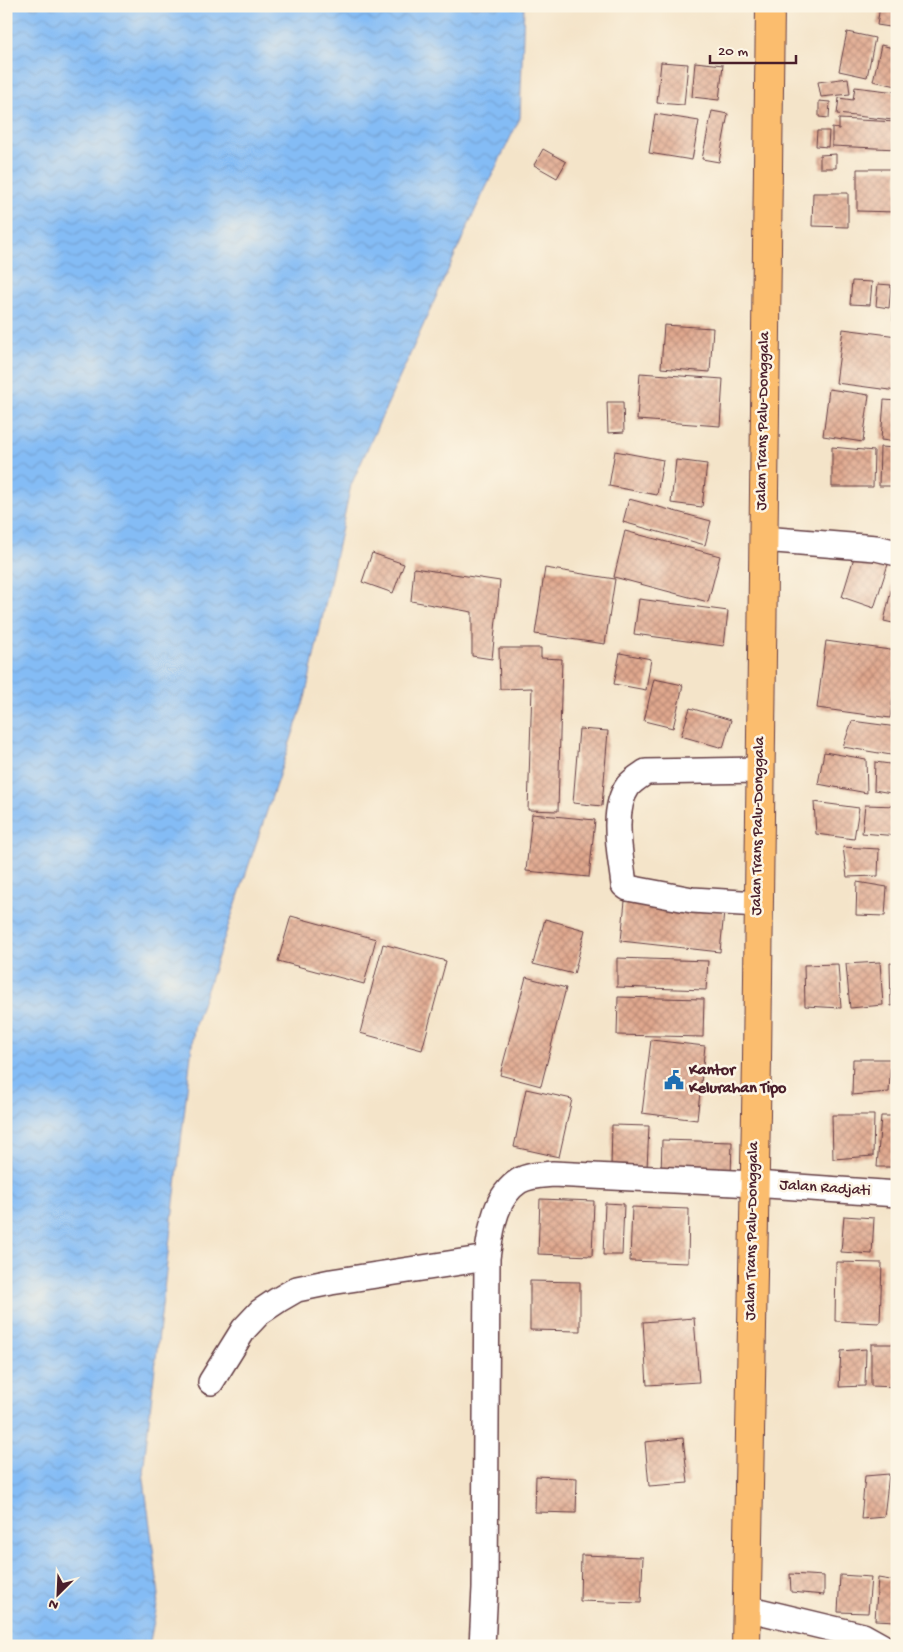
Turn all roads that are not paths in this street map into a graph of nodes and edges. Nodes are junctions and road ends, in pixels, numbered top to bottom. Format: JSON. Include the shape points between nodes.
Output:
{"nodes":[{"id":1,"x":770,"y":6,"type":"edge"},
{"id":2,"x":763,"y":539,"type":"junction"},
{"id":3,"x":897,"y":553,"type":"edge"},
{"id":4,"x":760,"y":770,"type":"junction"},
{"id":5,"x":758,"y":904,"type":"junction"},
{"id":6,"x":754,"y":1184,"type":"junction"},
{"id":7,"x":897,"y":1194,"type":"edge"},
{"id":8,"x":487,"y":1258,"type":"junction"},
{"id":9,"x":212,"y":1382,"type":"dead end"},
{"id":10,"x":746,"y":1608,"type":"junction"},
{"id":11,"x":482,"y":1646,"type":"edge"},
{"id":12,"x":746,"y":1646,"type":"edge"},
{"id":13,"x":881,"y":1646,"type":"edge"}],
"edges":[{"from":1,"to":2,"type":"highway","name":"Jalan Trans Palu-Donggala"},
{"from":2,"to":3,"type":"street","via":[[876,548]]},
{"from":2,"to":4,"type":"highway","name":"Jalan Trans Palu-Donggala"},
{"from":4,"to":5,"type":"highway","name":"Jalan Trans Palu-Donggala"},
{"from":4,"to":5,"type":"street","via":[[646,772],[628,787],[618,817],[624,885],[628,888],[692,900]]},
{"from":5,"to":6,"type":"highway","name":"Jalan Trans Palu-Donggala"},
{"from":6,"to":7,"type":"street","name":"Jalan Radjati"},
{"from":6,"to":8,"type":"street","name":"Jalan Radjati","via":[[553,1174],[537,1176],[520,1181],[504,1196],[496,1212]]},
{"from":6,"to":10,"type":"highway","name":"Jalan Trans Palu-Donggala"},
{"from":8,"to":9,"type":"street","via":[[297,1289],[260,1312],[244,1328]]},
{"from":8,"to":11,"type":"street","name":"Jalan Radjati"},
{"from":10,"to":12,"type":"highway","name":"Jalan Trans Palu-Donggala"},
{"from":10,"to":13,"type":"street","via":[[863,1636]]}]}
